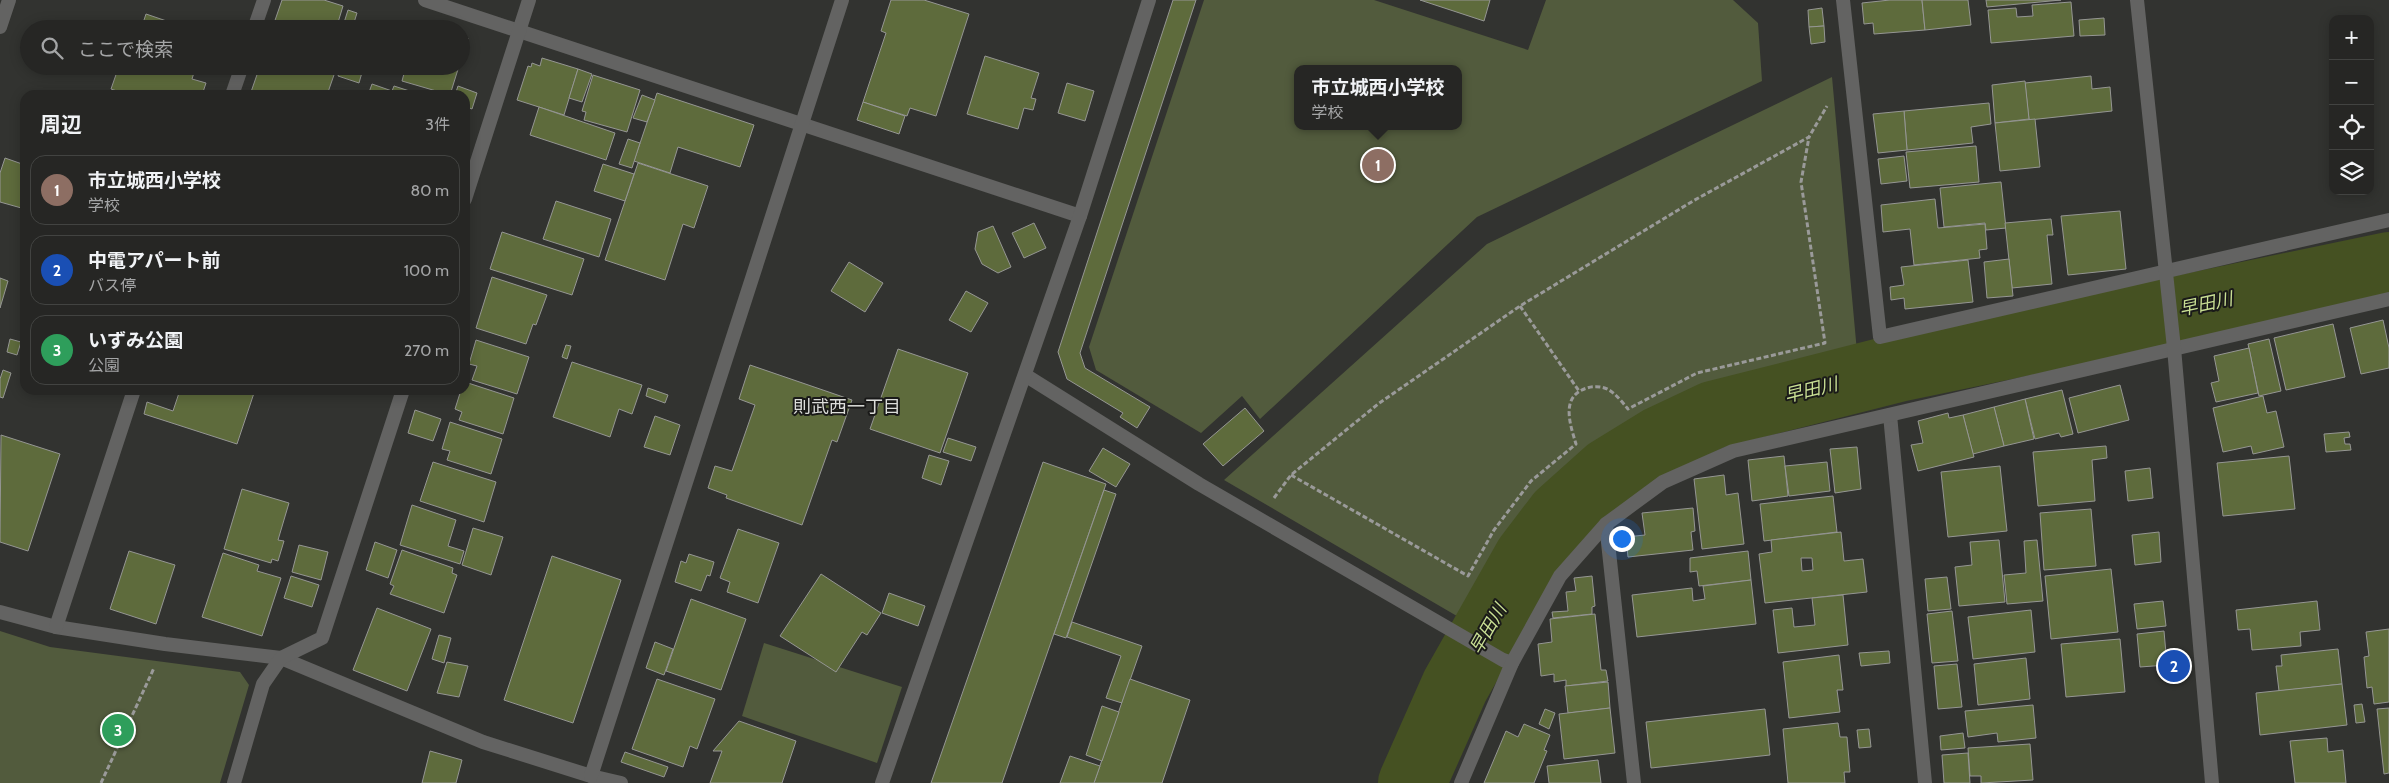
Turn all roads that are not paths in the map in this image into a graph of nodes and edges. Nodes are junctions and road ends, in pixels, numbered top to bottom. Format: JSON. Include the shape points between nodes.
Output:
{"nodes":[{"id":1,"x":9,"y":0,"type":"edge"},
{"id":2,"x":264,"y":0,"type":"edge"},
{"id":3,"x":425,"y":0,"type":"edge"},
{"id":4,"x":529,"y":0,"type":"edge"},
{"id":5,"x":842,"y":0,"type":"edge"},
{"id":6,"x":1149,"y":0,"type":"edge"},
{"id":7,"x":1843,"y":0,"type":"edge"},
{"id":8,"x":2137,"y":0,"type":"edge"},
{"id":9,"x":257,"y":20,"type":"edge"},
{"id":10,"x":0,"y":27,"type":"edge"},
{"id":11,"x":520,"y":30,"type":"junction"},
{"id":12,"x":239,"y":75,"type":"edge"},
{"id":13,"x":234,"y":90,"type":"edge"},
{"id":14,"x":803,"y":124,"type":"junction"},
{"id":15,"x":470,"y":184,"type":"edge"},
{"id":16,"x":1080,"y":216,"type":"junction"},
{"id":17,"x":2389,"y":220,"type":"edge"},
{"id":18,"x":2165,"y":273,"type":"junction"},
{"id":19,"x":2389,"y":299,"type":"edge"},
{"id":20,"x":2174,"y":348,"type":"junction"},
{"id":21,"x":1025,"y":375,"type":"junction"},
{"id":22,"x":132,"y":395,"type":"edge"},
{"id":23,"x":401,"y":395,"type":"edge"},
{"id":24,"x":1890,"y":415,"type":"junction"},
{"id":25,"x":1606,"y":524,"type":"junction"},
{"id":26,"x":0,"y":612,"type":"edge"},
{"id":27,"x":56,"y":627,"type":"junction"},
{"id":28,"x":281,"y":658,"type":"junction"},
{"id":29,"x":1508,"y":662,"type":"junction"},
{"id":30,"x":591,"y":776,"type":"junction"},
{"id":31,"x":234,"y":783,"type":"edge"},
{"id":32,"x":622,"y":783,"type":"edge"},
{"id":33,"x":882,"y":783,"type":"edge"},
{"id":34,"x":1461,"y":783,"type":"edge"},
{"id":35,"x":1634,"y":783,"type":"edge"},
{"id":36,"x":1926,"y":783,"type":"edge"},
{"id":37,"x":2212,"y":783,"type":"edge"}],
"edges":[{"from":1,"to":10,"type":"street"},
{"from":2,"to":9,"type":"street"},
{"from":3,"to":11,"type":"street"},
{"from":4,"to":11,"type":"street"},
{"from":5,"to":14,"type":"street"},
{"from":6,"to":16,"type":"street"},
{"from":7,"to":18,"type":"street","via":[[1880,337]]},
{"from":8,"to":18,"type":"street"},
{"from":11,"to":14,"type":"street"},
{"from":11,"to":15,"type":"street"},
{"from":12,"to":13,"type":"street"},
{"from":14,"to":16,"type":"street"},
{"from":14,"to":30,"type":"street"},
{"from":16,"to":21,"type":"street"},
{"from":17,"to":18,"type":"street"},
{"from":18,"to":20,"type":"street"},
{"from":19,"to":20,"type":"street"},
{"from":20,"to":24,"type":"street"},
{"from":20,"to":37,"type":"street"},
{"from":21,"to":29,"type":"street","via":[[1259,519]]},
{"from":21,"to":33,"type":"street"},
{"from":22,"to":27,"type":"street"},
{"from":23,"to":28,"type":"street","via":[[322,638]]},
{"from":24,"to":25,"type":"street","via":[[1734,451],[1662,482]]},
{"from":24,"to":36,"type":"street"},
{"from":25,"to":29,"type":"street","via":[[1560,576]]},
{"from":25,"to":35,"type":"street"},
{"from":26,"to":27,"type":"street"},
{"from":27,"to":28,"type":"street"},
{"from":28,"to":30,"type":"street","via":[[483,742]]},
{"from":28,"to":31,"type":"street","via":[[263,684]]},
{"from":29,"to":34,"type":"street"},
{"from":30,"to":32,"type":"street"}]}
